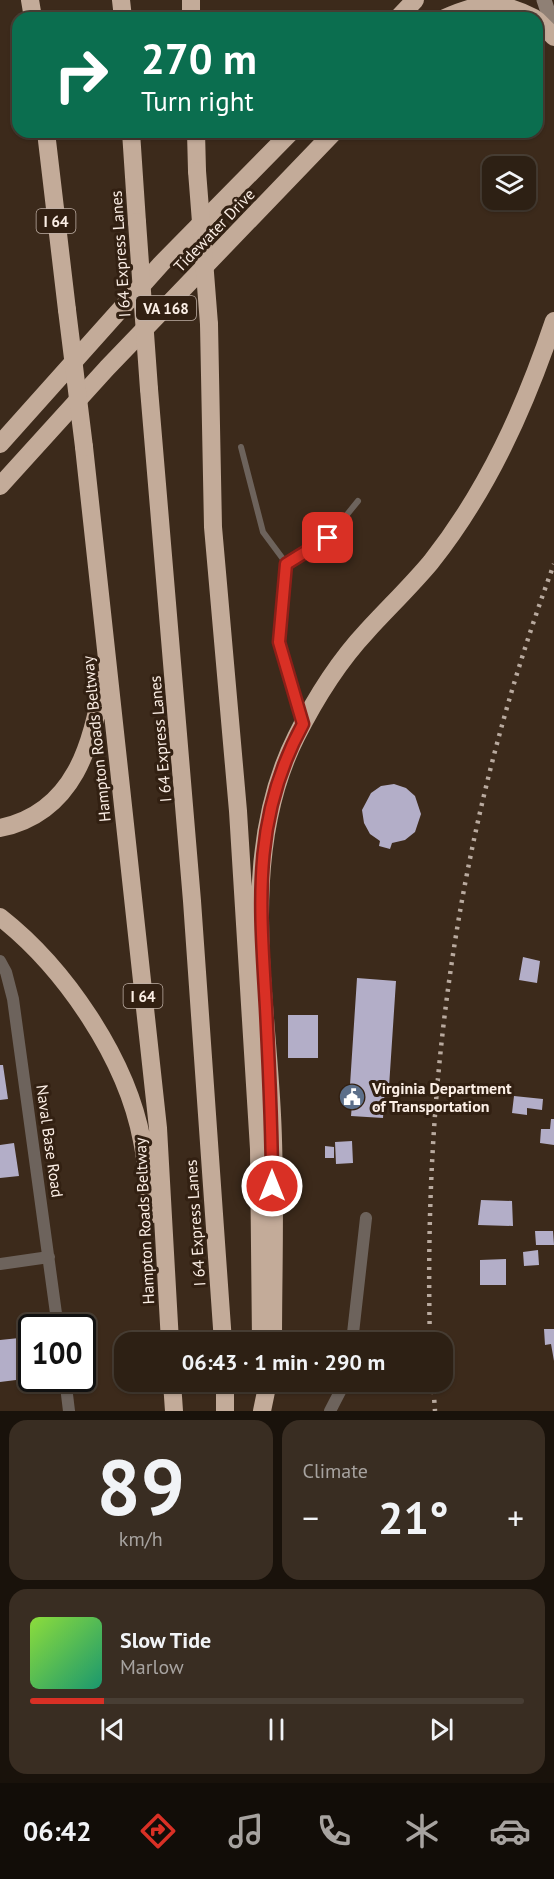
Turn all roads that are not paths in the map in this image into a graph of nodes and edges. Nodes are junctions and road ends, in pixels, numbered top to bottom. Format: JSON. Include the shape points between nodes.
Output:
{"nodes":[{"id":1,"x":415,"y":0,"type":"edge"},
{"id":2,"x":453,"y":0,"type":"edge"},
{"id":3,"x":544,"y":0,"type":"edge"},
{"id":4,"x":402,"y":11,"type":"edge"},
{"id":5,"x":442,"y":12,"type":"edge"},
{"id":6,"x":458,"y":12,"type":"edge"},
{"id":7,"x":522,"y":12,"type":"edge"},
{"id":8,"x":543,"y":27,"type":"edge"},
{"id":9,"x":554,"y":30,"type":"edge"},
{"id":10,"x":554,"y":37,"type":"edge"},
{"id":11,"x":47,"y":138,"type":"edge"},
{"id":12,"x":131,"y":138,"type":"edge"},
{"id":13,"x":196,"y":138,"type":"edge"},
{"id":14,"x":285,"y":138,"type":"edge"},
{"id":15,"x":328,"y":138,"type":"edge"},
{"id":16,"x":554,"y":321,"type":"edge"},
{"id":17,"x":0,"y":444,"type":"edge"},
{"id":18,"x":241,"y":447,"type":"dead end"},
{"id":19,"x":0,"y":486,"type":"edge"},
{"id":20,"x":358,"y":501,"type":"dead end"},
{"id":21,"x":286,"y":564,"type":"junction"},
{"id":22,"x":106,"y":656,"type":"junction"},
{"id":23,"x":303,"y":724,"type":"junction"},
{"id":24,"x":0,"y":828,"type":"edge"},
{"id":25,"x":0,"y":917,"type":"edge"},
{"id":26,"x":0,"y":961,"type":"edge"},
{"id":27,"x":366,"y":1218,"type":"dead end"},
{"id":28,"x":49,"y":1257,"type":"junction"},
{"id":29,"x":0,"y":1264,"type":"edge"},
{"id":30,"x":56,"y":1314,"type":"edge"},
{"id":31,"x":169,"y":1332,"type":"edge"},
{"id":32,"x":170,"y":1332,"type":"edge"},
{"id":33,"x":222,"y":1332,"type":"edge"},
{"id":34,"x":261,"y":1332,"type":"edge"},
{"id":35,"x":273,"y":1332,"type":"edge"},
{"id":36,"x":353,"y":1332,"type":"edge"},
{"id":37,"x":67,"y":1392,"type":"edge"},
{"id":38,"x":173,"y":1392,"type":"edge"},
{"id":39,"x":225,"y":1392,"type":"edge"},
{"id":40,"x":261,"y":1392,"type":"edge"},
{"id":41,"x":266,"y":1392,"type":"edge"},
{"id":42,"x":340,"y":1392,"type":"edge"},
{"id":43,"x":69,"y":1411,"type":"edge"},
{"id":44,"x":174,"y":1411,"type":"edge"},
{"id":45,"x":225,"y":1411,"type":"edge"},
{"id":46,"x":262,"y":1411,"type":"edge"},
{"id":47,"x":330,"y":1411,"type":"edge"}],
"edges":[{"from":1,"to":4,"type":"highway"},
{"from":2,"to":5,"type":"highway"},
{"from":3,"to":9,"type":"street"},
{"from":6,"to":7,"type":"highway","via":[[494,2]]},
{"from":8,"to":10,"type":"highway"},
{"from":11,"to":22,"type":"highway","name":"Hampton Roads Beltway","number":"I 64","bridge":true},
{"from":12,"to":33,"type":"highway","name":"I 64 Express Lanes","bridge":true},
{"from":13,"to":34,"type":"highway","bridge":true,"via":[[209,324],[213,527],[238,811],[258,1137]]},
{"from":14,"to":17,"type":"highway","name":"Tidewater Drive","number":"VA 168","via":[[161,264]]},
{"from":15,"to":19,"type":"highway","name":"Tidewater Drive","number":"VA 168","via":[[107,368]]},
{"from":16,"to":23,"type":"highway","via":[[530,392],[478,493],[431,561],[339,665]]},
{"from":18,"to":21,"type":"lane","via":[[262,532]]},
{"from":20,"to":21,"type":"lane","via":[[328,538]]},
{"from":21,"to":23,"type":"lane","via":[[279,642]]},
{"from":22,"to":24,"type":"highway","via":[[91,735],[77,773],[38,814]]},
{"from":22,"to":32,"type":"highway","name":"Hampton Roads Beltway","number":"I 64","via":[[158,1128]]},
{"from":23,"to":35,"type":"highway","via":[[270,809],[259,897],[272,1118]]},
{"from":25,"to":31,"type":"highway","via":[[47,962],[77,999],[99,1034],[129,1098],[142,1140]]},
{"from":26,"to":28,"type":"street","name":"Naval Base Road","via":[[13,999]]},
{"from":27,"to":36,"type":"street"},
{"from":28,"to":29,"type":"street"},
{"from":28,"to":30,"type":"street","name":"Naval Base Road"},
{"from":37,"to":43,"type":"street"},
{"from":38,"to":44,"type":"highway"},
{"from":39,"to":45,"type":"highway"},
{"from":40,"to":46,"type":"highway"},
{"from":41,"to":46,"type":"highway"},
{"from":42,"to":47,"type":"street"}]}
